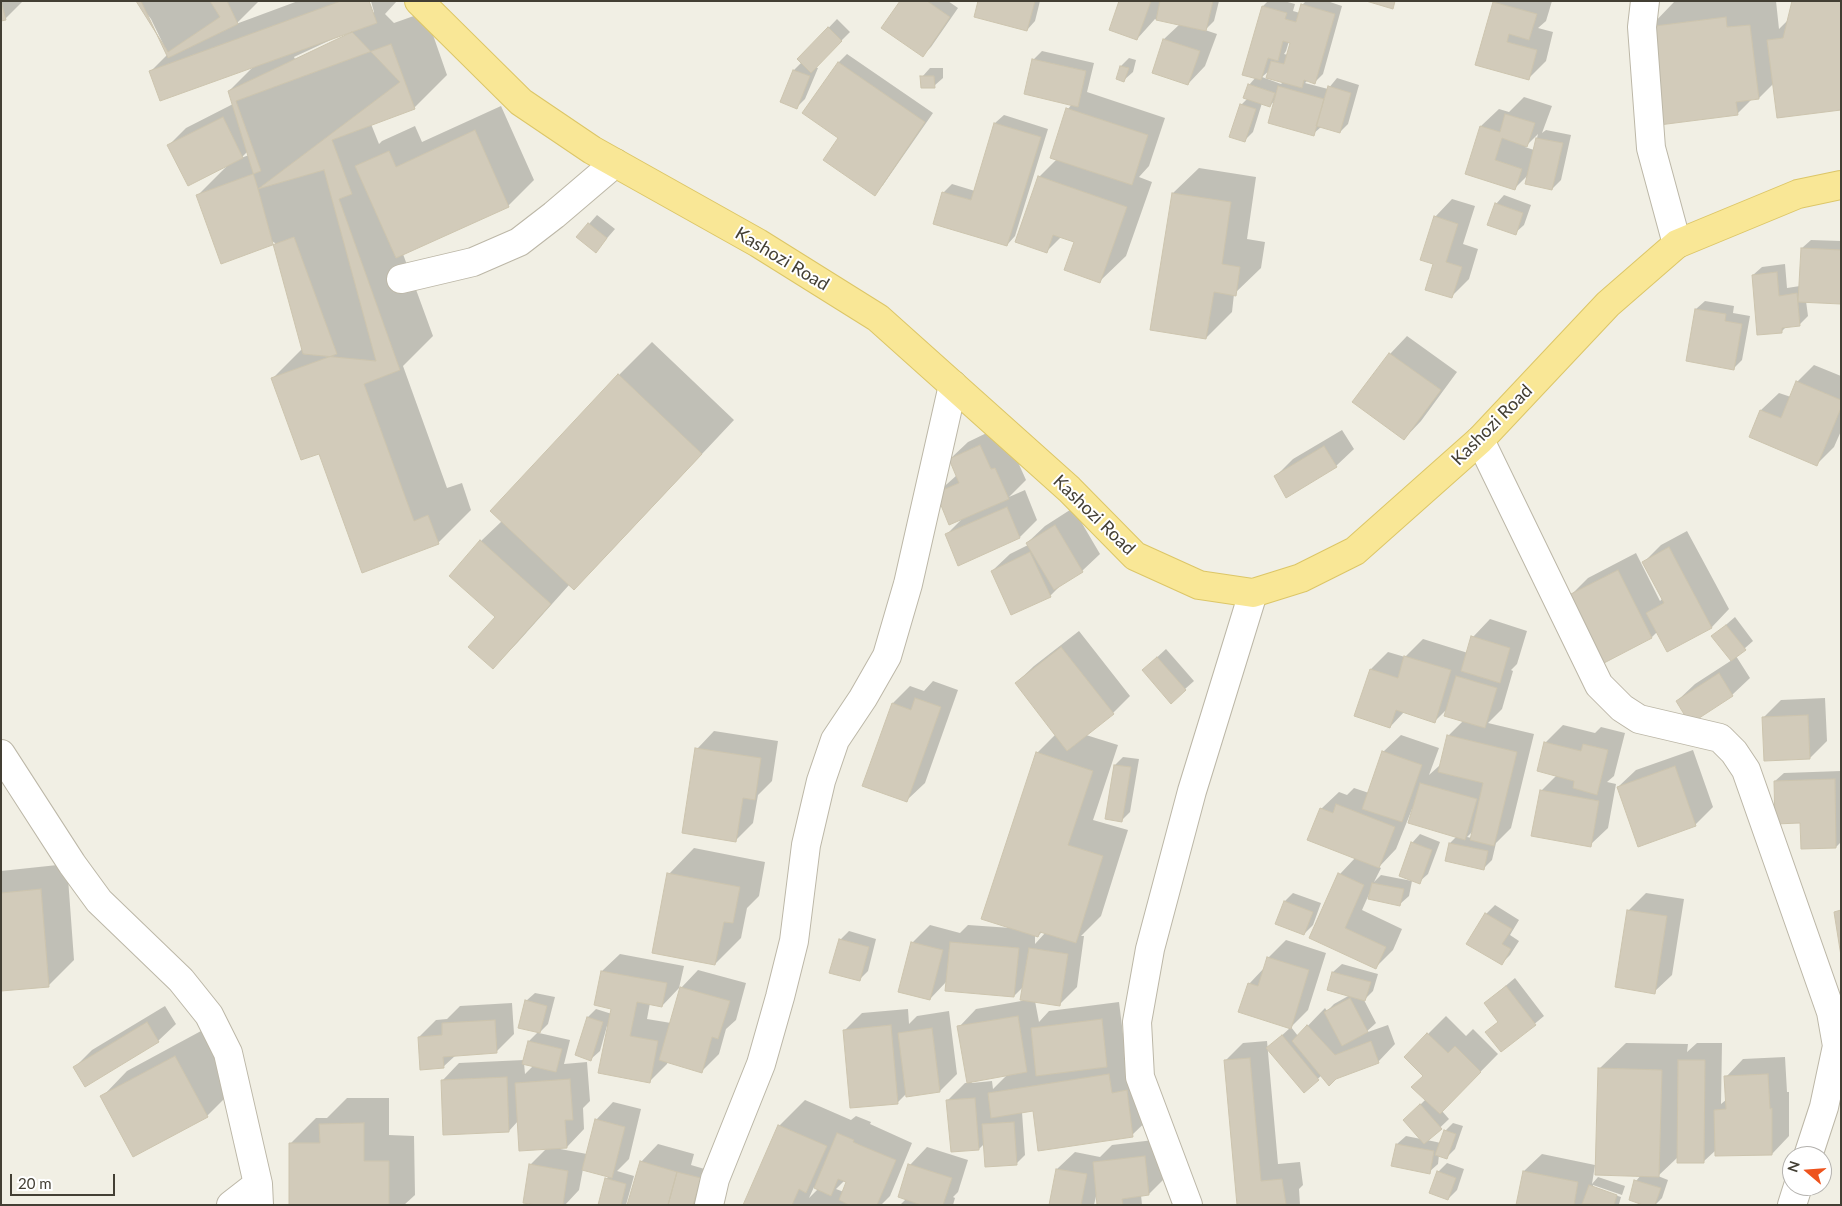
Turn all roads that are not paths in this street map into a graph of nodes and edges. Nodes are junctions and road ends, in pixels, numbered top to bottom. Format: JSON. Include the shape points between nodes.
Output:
{"nodes":[{"id":1,"x":418,"y":1,"type":"edge"},
{"id":2,"x":1645,"y":1,"type":"edge"},
{"id":3,"x":615,"y":163,"type":"junction"},
{"id":4,"x":1841,"y":185,"type":"edge"},
{"id":5,"x":1677,"y":244,"type":"junction"},
{"id":6,"x":401,"y":279,"type":"dead end"},
{"id":7,"x":953,"y":385,"type":"junction"},
{"id":8,"x":1480,"y":440,"type":"junction"},
{"id":9,"x":1253,"y":593,"type":"junction"},
{"id":10,"x":1,"y":754,"type":"edge"},
{"id":11,"x":1811,"y":1146,"type":"edge"},
{"id":12,"x":258,"y":1194,"type":"edge"},
{"id":13,"x":231,"y":1205,"type":"edge"},
{"id":14,"x":708,"y":1205,"type":"edge"},
{"id":15,"x":1188,"y":1205,"type":"edge"}],
"edges":[{"from":1,"to":3,"type":"main road","name":"Kashozi Road","via":[[521,102]]},
{"from":2,"to":5,"type":"street","via":[[1642,27],[1651,148]]},
{"from":3,"to":6,"type":"street","via":[[519,242],[473,262]]},
{"from":3,"to":7,"type":"main road","name":"Kashozi Road","via":[[758,243],[878,318]]},
{"from":4,"to":5,"type":"main road","name":"Kashozi Road","via":[[1798,194]]},
{"from":5,"to":8,"type":"main road","name":"Kashozi Road","via":[[1608,304]]},
{"from":7,"to":9,"type":"main road","name":"Kashozi Road","via":[[1069,490],[1135,556],[1199,585]]},
{"from":7,"to":14,"type":"street","via":[[908,584],[887,656],[835,740],[821,781],[806,845],[794,941],[780,997],[761,1064],[715,1179]]},
{"from":8,"to":9,"type":"main road","name":"Kashozi Road","via":[[1355,551],[1301,578]]},
{"from":8,"to":11,"type":"street","via":[[1599,685],[1622,708],[1639,719],[1720,738],[1746,770],[1831,1012],[1837,1046],[1824,1107]]},
{"from":9,"to":15,"type":"street","via":[[1192,791],[1150,949],[1137,1022],[1140,1077]]},
{"from":10,"to":12,"type":"street","via":[[99,901],[181,980],[208,1015],[228,1053]]},
{"from":12,"to":13,"type":"street"}]}
